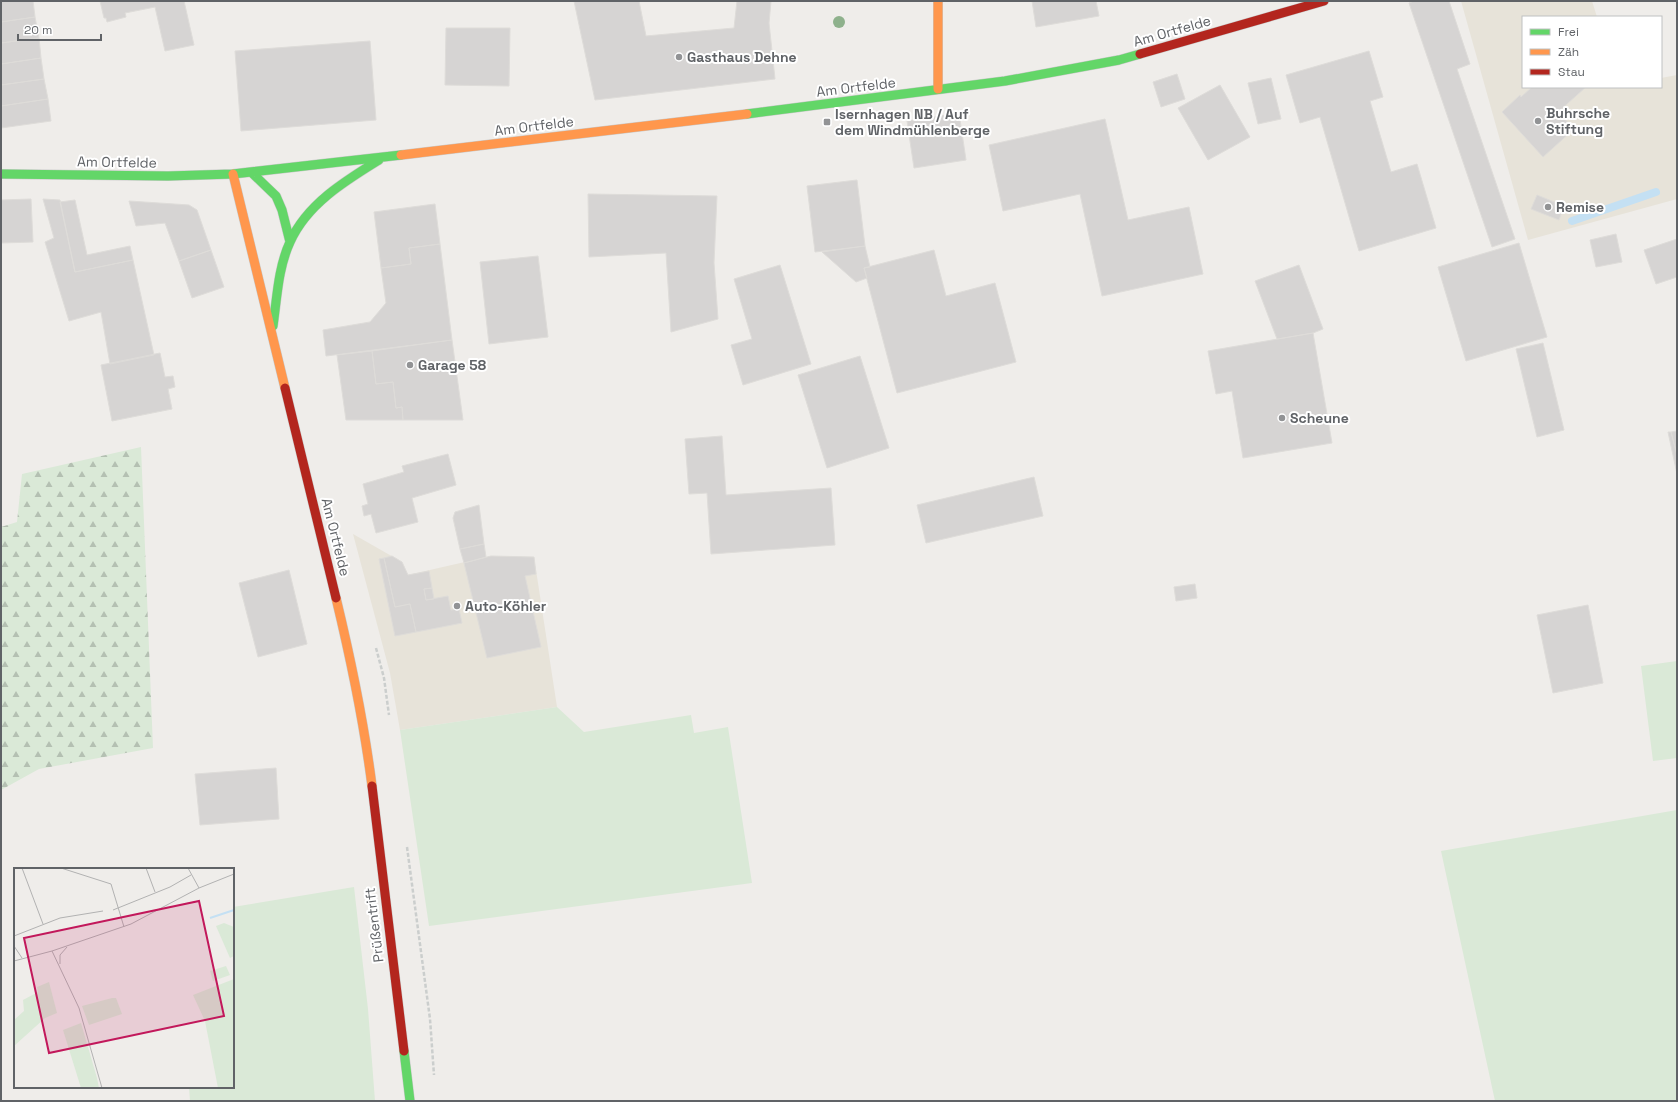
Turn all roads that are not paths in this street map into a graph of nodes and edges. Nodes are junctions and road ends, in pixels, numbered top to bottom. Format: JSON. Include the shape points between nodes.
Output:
{"nodes":[{"id":1,"x":938,"y":1,"type":"edge"},
{"id":2,"x":1324,"y":1,"type":"edge"},
{"id":3,"x":938,"y":89,"type":"junction"},
{"id":4,"x":383,"y":158,"type":"junction"},
{"id":5,"x":251,"y":172,"type":"junction"},
{"id":6,"x":1,"y":174,"type":"edge"},
{"id":7,"x":233,"y":174,"type":"junction"},
{"id":8,"x":290,"y":242,"type":"junction"},
{"id":9,"x":271,"y":337,"type":"junction"},
{"id":10,"x":367,"y":745,"type":"joint"},
{"id":11,"x":410,"y":1101,"type":"edge"}],
"edges":[{"from":1,"to":3,"type":"main road"},
{"from":2,"to":3,"type":"main road","name":"Am Ortfelde","via":[[1119,60],[1005,81]]},
{"from":3,"to":4,"type":"main road","name":"Am Ortfelde","via":[[730,117]]},
{"from":4,"to":5,"type":"main road","name":"Am Ortfelde"},
{"from":4,"to":8,"type":"main road","name":"Am Ortfelde","via":[[346,181],[314,208]]},
{"from":5,"to":7,"type":"main road","name":"Am Ortfelde"},
{"from":5,"to":8,"type":"main road","name":"Am Ortfelde","via":[[276,196]]},
{"from":6,"to":7,"type":"main road","name":"Am Ortfelde"},
{"from":7,"to":9,"type":"main road","name":"Am Ortfelde"},
{"from":8,"to":9,"type":"main road","name":"Am Ortfelde","via":[[282,270]]},
{"from":9,"to":10,"type":"main road","name":"Am Ortfelde","via":[[349,652]]},
{"from":10,"to":11,"type":"main road","name":"Prüßentrift"}]}
